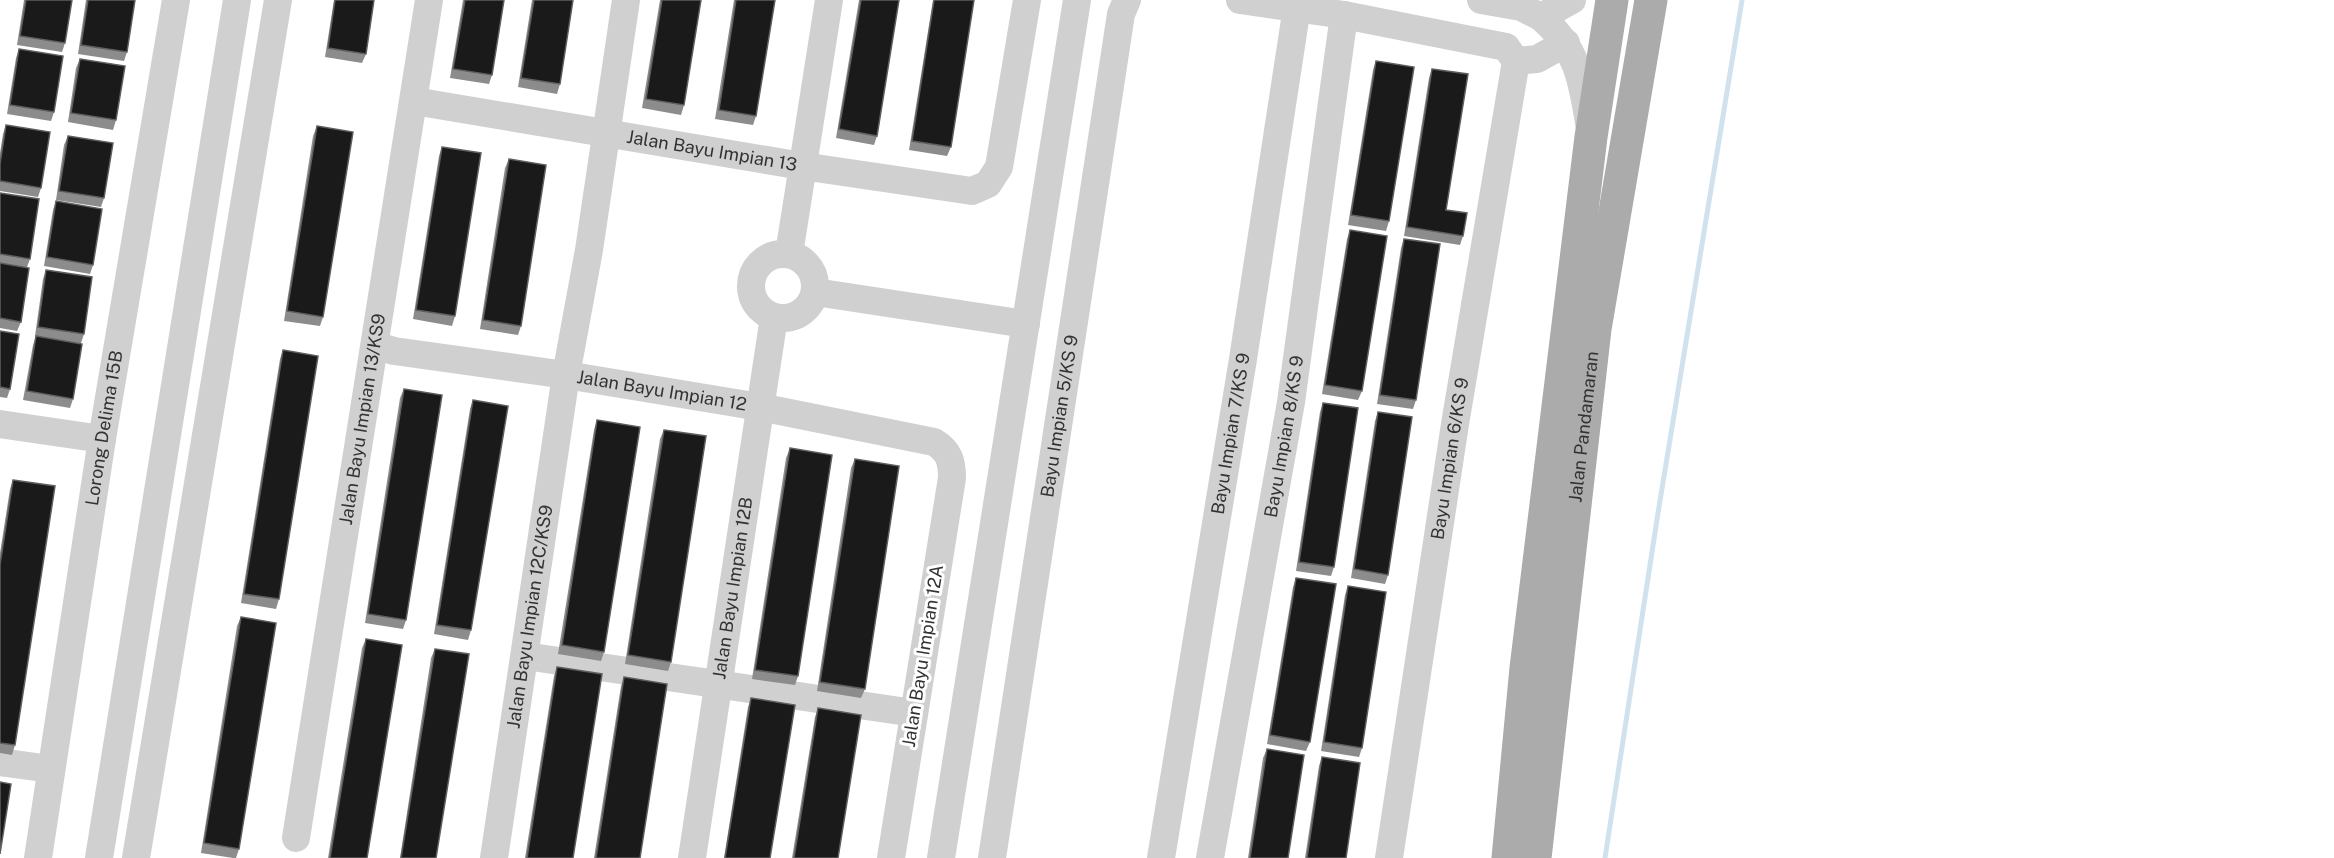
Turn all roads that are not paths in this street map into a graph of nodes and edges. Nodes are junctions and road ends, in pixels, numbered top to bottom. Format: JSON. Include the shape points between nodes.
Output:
{"nodes":[{"id":1,"x":176,"y":0,"type":"edge"},
{"id":2,"x":237,"y":0,"type":"edge"},
{"id":3,"x":278,"y":0,"type":"edge"},
{"id":4,"x":429,"y":0,"type":"edge"},
{"id":5,"x":626,"y":0,"type":"edge"},
{"id":6,"x":829,"y":0,"type":"edge"},
{"id":7,"x":1028,"y":0,"type":"edge"},
{"id":8,"x":1077,"y":0,"type":"edge"},
{"id":9,"x":1127,"y":0,"type":"edge"},
{"id":10,"x":1240,"y":0,"type":"edge"},
{"id":11,"x":1481,"y":0,"type":"edge"},
{"id":12,"x":1572,"y":0,"type":"edge"},
{"id":13,"x":1612,"y":0,"type":"edge"},
{"id":14,"x":1651,"y":0,"type":"edge"},
{"id":15,"x":1297,"y":7,"type":"junction"},
{"id":16,"x":1528,"y":8,"type":"edge"},
{"id":17,"x":1344,"y":15,"type":"junction"},
{"id":18,"x":1566,"y":43,"type":"junction"},
{"id":19,"x":1511,"y":54,"type":"junction"},
{"id":20,"x":414,"y":101,"type":"junction"},
{"id":21,"x":606,"y":134,"type":"junction"},
{"id":22,"x":1592,"y":137,"type":"junction"},
{"id":23,"x":802,"y":166,"type":"junction"},
{"id":24,"x":789,"y":254,"type":"junction"},
{"id":25,"x":814,"y":292,"type":"junction"},
{"id":26,"x":774,"y":317,"type":"junction"},
{"id":27,"x":1026,"y":324,"type":"junction"},
{"id":28,"x":376,"y":337,"type":"junction"},
{"id":29,"x":566,"y":375,"type":"junction"},
{"id":30,"x":760,"y":407,"type":"junction"},
{"id":31,"x":0,"y":424,"type":"edge"},
{"id":32,"x":0,"y":443,"type":"edge"},
{"id":33,"x":100,"y":448,"type":"junction"},
{"id":34,"x":948,"y":455,"type":"joint"},
{"id":35,"x":525,"y":656,"type":"junction"},
{"id":36,"x":718,"y":685,"type":"junction"},
{"id":37,"x":914,"y":713,"type":"junction"},
{"id":38,"x":0,"y":762,"type":"edge"},
{"id":39,"x":51,"y":769,"type":"junction"},
{"id":40,"x":296,"y":838,"type":"dead end"},
{"id":41,"x":994,"y":845,"type":"edge"},
{"id":42,"x":140,"y":854,"type":"edge"},
{"id":43,"x":38,"y":858,"type":"edge"},
{"id":44,"x":99,"y":858,"type":"edge"},
{"id":45,"x":494,"y":858,"type":"edge"},
{"id":46,"x":692,"y":858,"type":"edge"},
{"id":47,"x":891,"y":858,"type":"edge"},
{"id":48,"x":941,"y":858,"type":"edge"},
{"id":49,"x":1161,"y":858,"type":"edge"},
{"id":50,"x":1210,"y":858,"type":"edge"},
{"id":51,"x":1389,"y":858,"type":"edge"},
{"id":52,"x":1508,"y":858,"type":"edge"},
{"id":53,"x":1535,"y":858,"type":"edge"}],
"edges":[{"from":1,"to":33,"type":"street","name":"Lorong Delima 15B"},
{"from":2,"to":44,"type":"street"},
{"from":3,"to":42,"type":"street"},
{"from":4,"to":20,"type":"street","name":"Jalan Bayu Impian 13/KS9"},
{"from":5,"to":21,"type":"street","name":"Jalan Bayu Impian 12C/KS9"},
{"from":6,"to":23,"type":"street"},
{"from":7,"to":23,"type":"street","name":"Jalan Bayu Impian 13","via":[[999,168],[988,184],[972,191]]},
{"from":8,"to":27,"type":"street"},
{"from":9,"to":41,"type":"street","name":"Bayu Impian 5/KS 9","via":[[1121,14]]},
{"from":10,"to":15,"type":"street"},
{"from":11,"to":16,"type":"street"},
{"from":12,"to":16,"type":"street"},
{"from":13,"to":22,"type":"main road","name":"Jalan Pandamaran"},
{"from":14,"to":53,"type":"main road","name":"Jalan Pandamaran","via":[[1594,329]]},
{"from":15,"to":17,"type":"street"},
{"from":15,"to":49,"type":"street","name":"Bayu Impian 7/KS 9"},
{"from":16,"to":18,"type":"street"},
{"from":16,"to":19,"type":"street","name":"Bayu Impian 6/KS 9","via":[[1518,24]]},
{"from":17,"to":19,"type":"street"},
{"from":17,"to":50,"type":"street","name":"Bayu Impian 8/KS 9","via":[[1291,402]]},
{"from":18,"to":19,"type":"street","via":[[1537,58]]},
{"from":18,"to":22,"type":"street","via":[[1580,77]]},
{"from":19,"to":51,"type":"street","name":"Bayu Impian 6/KS 9"},
{"from":20,"to":21,"type":"street","name":"Jalan Bayu Impian 13"},
{"from":20,"to":28,"type":"street","name":"Jalan Bayu Impian 13/KS9"},
{"from":21,"to":23,"type":"street","name":"Jalan Bayu Impian 13"},
{"from":21,"to":29,"type":"street","name":"Jalan Bayu Impian 12C/KS9"},
{"from":22,"to":52,"type":"main road","name":"Jalan Pandamaran","via":[[1526,668]]},
{"from":23,"to":24,"type":"street"},
{"from":24,"to":25,"type":"street","via":[[807,265],[814,277]]},
{"from":24,"to":26,"type":"street","via":[[765,258],[751,278],[755,302]]},
{"from":25,"to":26,"type":"street","via":[[800,313]]},
{"from":25,"to":27,"type":"street"},
{"from":26,"to":30,"type":"street","name":"Jalan Bayu Impian 12B"},
{"from":27,"to":48,"type":"street"},
{"from":28,"to":29,"type":"street","name":"Jalan Bayu Impian 12","via":[[380,347],[394,351]]},
{"from":28,"to":40,"type":"street","name":"Jalan Bayu Impian 13/KS9"},
{"from":29,"to":30,"type":"street","name":"Jalan Bayu Impian 12"},
{"from":29,"to":35,"type":"street","name":"Jalan Bayu Impian 12C/KS9"},
{"from":30,"to":34,"type":"street","name":"Jalan Bayu Impian 12","via":[[934,442]]},
{"from":30,"to":36,"type":"street","name":"Jalan Bayu Impian 12B"},
{"from":31,"to":33,"type":"street"},
{"from":32,"to":33,"type":"street"},
{"from":33,"to":39,"type":"street","name":"Lorong Delima 15B"},
{"from":34,"to":37,"type":"street","name":"Jalan Bayu Impian 12A","via":[[952,478]]},
{"from":35,"to":36,"type":"street"},
{"from":35,"to":45,"type":"street","name":"Jalan Bayu Impian 12C/KS9"},
{"from":36,"to":37,"type":"street"},
{"from":36,"to":46,"type":"street","name":"Jalan Bayu Impian 12B"},
{"from":37,"to":47,"type":"street","name":"Jalan Bayu Impian 12A"},
{"from":38,"to":39,"type":"street"},
{"from":39,"to":43,"type":"street","name":"Lorong Delima 15B"}]}
